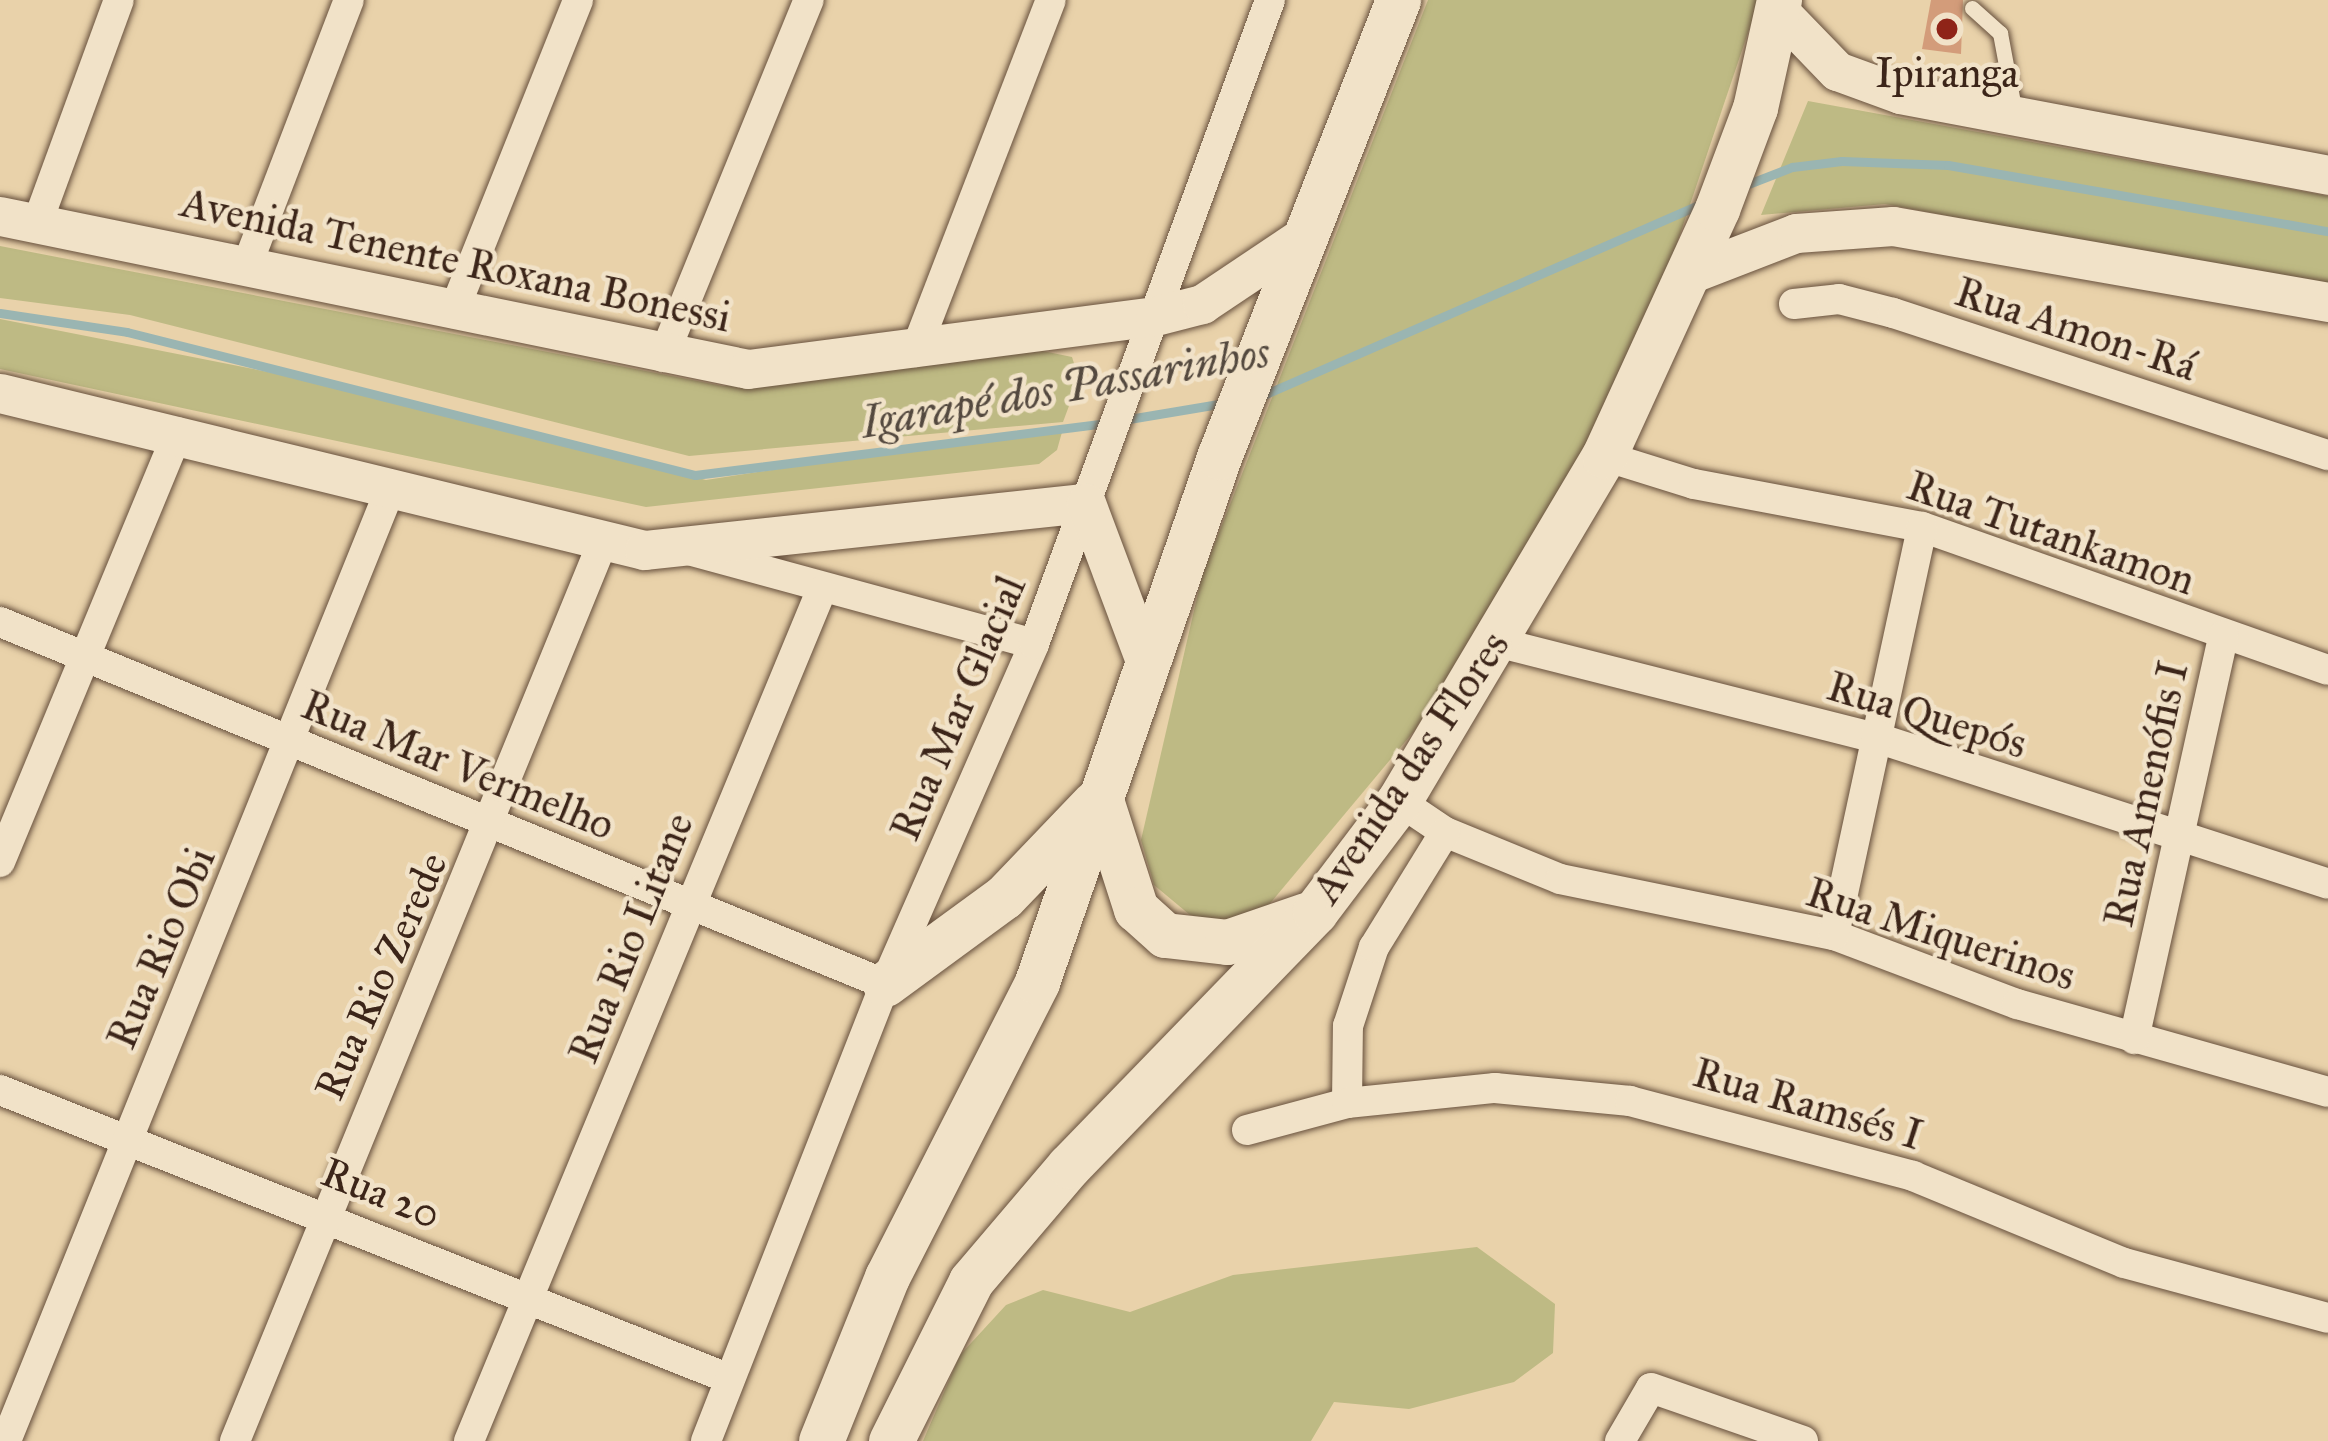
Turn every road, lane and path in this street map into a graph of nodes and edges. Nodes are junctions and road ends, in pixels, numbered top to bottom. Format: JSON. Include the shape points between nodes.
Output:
{"nodes":[{"id":1,"x":119,"y":0,"type":"edge"},
{"id":2,"x":349,"y":0,"type":"edge"},
{"id":3,"x":578,"y":0,"type":"edge"},
{"id":4,"x":809,"y":0,"type":"edge"},
{"id":5,"x":1051,"y":0,"type":"edge"},
{"id":6,"x":1270,"y":0,"type":"edge"},
{"id":7,"x":1398,"y":0,"type":"edge"},
{"id":8,"x":1778,"y":5,"type":"edge"},
{"id":9,"x":1972,"y":8,"type":"dead end"},
{"id":10,"x":2016,"y":116,"type":"junction"},
{"id":11,"x":2328,"y":175,"type":"edge"},
{"id":12,"x":19,"y":219,"type":"edge"},
{"id":13,"x":1302,"y":238,"type":"junction"},
{"id":14,"x":246,"y":268,"type":"junction"},
{"id":15,"x":1687,"y":275,"type":"junction"},
{"id":16,"x":2328,"y":302,"type":"edge"},
{"id":17,"x":1794,"y":304,"type":"dead end"},
{"id":18,"x":453,"y":313,"type":"junction"},
{"id":19,"x":1155,"y":316,"type":"junction"},
{"id":20,"x":915,"y":352,"type":"junction"},
{"id":21,"x":663,"y":357,"type":"junction"},
{"id":22,"x":0,"y":393,"type":"edge"},
{"id":23,"x":178,"y":432,"type":"junction"},
{"id":24,"x":2328,"y":455,"type":"edge"},
{"id":25,"x":1604,"y":456,"type":"junction"},
{"id":26,"x":392,"y":487,"type":"junction"},
{"id":27,"x":1086,"y":503,"type":"junction"},
{"id":28,"x":1922,"y":527,"type":"junction"},
{"id":29,"x":602,"y":544,"type":"junction"},
{"id":30,"x":692,"y":551,"type":"junction"},
{"id":31,"x":820,"y":591,"type":"junction"},
{"id":32,"x":0,"y":622,"type":"edge"},
{"id":33,"x":2223,"y":636,"type":"junction"},
{"id":34,"x":1496,"y":642,"type":"junction"},
{"id":35,"x":1034,"y":644,"type":"junction"},
{"id":36,"x":88,"y":658,"type":"junction"},
{"id":37,"x":1145,"y":661,"type":"junction"},
{"id":38,"x":2328,"y":670,"type":"edge"},
{"id":39,"x":1880,"y":739,"type":"junction"},
{"id":40,"x":293,"y":745,"type":"junction"},
{"id":41,"x":1100,"y":797,"type":"junction"},
{"id":42,"x":1399,"y":801,"type":"junction"},
{"id":43,"x":495,"y":822,"type":"junction"},
{"id":44,"x":1444,"y":832,"type":"junction"},
{"id":45,"x":2181,"y":843,"type":"junction"},
{"id":46,"x":0,"y":862,"type":"edge"},
{"id":47,"x":2328,"y":884,"type":"edge"},
{"id":48,"x":692,"y":905,"type":"junction"},
{"id":49,"x":1315,"y":912,"type":"junction"},
{"id":50,"x":1834,"y":935,"type":"junction"},
{"id":51,"x":885,"y":984,"type":"junction"},
{"id":52,"x":2134,"y":1039,"type":"junction"},
{"id":53,"x":0,"y":1090,"type":"edge"},
{"id":54,"x":2328,"y":1092,"type":"edge"},
{"id":55,"x":1346,"y":1103,"type":"junction"},
{"id":56,"x":1247,"y":1130,"type":"dead end"},
{"id":57,"x":126,"y":1139,"type":"junction"},
{"id":58,"x":322,"y":1214,"type":"junction"},
{"id":59,"x":528,"y":1298,"type":"junction"},
{"id":60,"x":2328,"y":1318,"type":"edge"},
{"id":61,"x":730,"y":1379,"type":"junction"},
{"id":62,"x":6,"y":1441,"type":"edge"},
{"id":63,"x":235,"y":1441,"type":"edge"},
{"id":64,"x":469,"y":1441,"type":"edge"},
{"id":65,"x":706,"y":1441,"type":"edge"},
{"id":66,"x":821,"y":1441,"type":"edge"},
{"id":67,"x":891,"y":1441,"type":"edge"},
{"id":68,"x":1620,"y":1441,"type":"edge"},
{"id":69,"x":1803,"y":1441,"type":"edge"}],
"edges":[{"from":1,"to":12,"type":"street"},
{"from":2,"to":14,"type":"street"},
{"from":3,"to":18,"type":"street"},
{"from":4,"to":21,"type":"street"},
{"from":5,"to":20,"type":"street"},
{"from":6,"to":19,"type":"street","name":"Rua Mar Glacial"},
{"from":7,"to":13,"type":"main road"},
{"from":8,"to":10,"type":"street","via":[[1837,71]]},
{"from":8,"to":15,"type":"main road","name":"Avenida das Flores","via":[[1755,108]]},
{"from":9,"to":10,"type":"lane","via":[[2000,33]]},
{"from":10,"to":11,"type":"street"},
{"from":12,"to":14,"type":"street","name":"Avenida Tenente Roxana Bonessi"},
{"from":13,"to":19,"type":"street","name":"Avenida Tenente Roxana Bonessi","via":[[1202,304]]},
{"from":13,"to":37,"type":"main road"},
{"from":14,"to":18,"type":"street","name":"Avenida Tenente Roxana Bonessi"},
{"from":15,"to":16,"type":"street","via":[[1796,233],[1893,226]]},
{"from":15,"to":25,"type":"main road","name":"Avenida das Flores"},
{"from":17,"to":24,"type":"street","name":"Rua Amon-Rá","via":[[1839,298],[1893,313]]},
{"from":18,"to":21,"type":"street","name":"Avenida Tenente Roxana Bonessi"},
{"from":19,"to":20,"type":"street","name":"Avenida Tenente Roxana Bonessi"},
{"from":19,"to":27,"type":"street","name":"Rua Mar Glacial"},
{"from":20,"to":21,"type":"street","name":"Avenida Tenente Roxana Bonessi","via":[[748,369]]},
{"from":22,"to":23,"type":"street"},
{"from":23,"to":26,"type":"street"},
{"from":23,"to":36,"type":"street"},
{"from":25,"to":28,"type":"street","name":"Rua Tutankamon","via":[[1694,484]]},
{"from":25,"to":34,"type":"main road","name":"Avenida das Flores"},
{"from":26,"to":29,"type":"street"},
{"from":26,"to":40,"type":"street","name":"Rua Rio Obi"},
{"from":27,"to":30,"type":"street"},
{"from":27,"to":35,"type":"street","name":"Rua Mar Glacial"},
{"from":27,"to":37,"type":"street"},
{"from":28,"to":33,"type":"street","name":"Rua Tutankamon"},
{"from":28,"to":39,"type":"street"},
{"from":29,"to":30,"type":"street"},
{"from":29,"to":43,"type":"street","name":"Rua Rio Zerede"},
{"from":30,"to":31,"type":"street"},
{"from":31,"to":35,"type":"street"},
{"from":31,"to":48,"type":"street","name":"Rua Rio Litane"},
{"from":32,"to":36,"type":"street","name":"Rua Mar Vermelho"},
{"from":33,"to":38,"type":"street","name":"Rua Tutankamon"},
{"from":33,"to":45,"type":"street","name":"Rua Amenófis I"},
{"from":34,"to":39,"type":"street","name":"Rua Quepós"},
{"from":34,"to":42,"type":"main road","name":"Avenida das Flores"},
{"from":35,"to":51,"type":"street","name":"Rua Mar Glacial"},
{"from":36,"to":40,"type":"street","name":"Rua Mar Vermelho"},
{"from":36,"to":46,"type":"street"},
{"from":37,"to":41,"type":"main road"},
{"from":39,"to":45,"type":"street","name":"Rua Quepós"},
{"from":39,"to":50,"type":"street"},
{"from":40,"to":43,"type":"street","name":"Rua Mar Vermelho"},
{"from":40,"to":57,"type":"street","name":"Rua Rio Obi"},
{"from":41,"to":49,"type":"main road","via":[[1136,909],[1165,935],[1226,943]]},
{"from":41,"to":51,"type":"main road","via":[[1004,897]]},
{"from":41,"to":66,"type":"main road","via":[[1006,1057],[887,1277]]},
{"from":42,"to":44,"type":"street","name":"Rua Miquerinos"},
{"from":42,"to":49,"type":"main road","name":"Avenida das Flores"},
{"from":43,"to":48,"type":"street","name":"Rua Mar Vermelho"},
{"from":43,"to":58,"type":"street","name":"Rua Rio Zerede"},
{"from":44,"to":50,"type":"street","name":"Rua Miquerinos","via":[[1597,889]]},
{"from":44,"to":55,"type":"street","via":[[1374,947],[1348,1026]]},
{"from":45,"to":47,"type":"street","name":"Rua Quepós"},
{"from":45,"to":52,"type":"street","name":"Rua Amenófis I"},
{"from":48,"to":51,"type":"street","name":"Rua Mar Vermelho"},
{"from":48,"to":59,"type":"street","name":"Rua Rio Litane"},
{"from":49,"to":67,"type":"main road","name":"Avenida das Flores","via":[[971,1281]]},
{"from":50,"to":52,"type":"street","name":"Rua Miquerinos"},
{"from":51,"to":61,"type":"street","name":"Rua Mar Glacial"},
{"from":52,"to":54,"type":"street","name":"Rua Miquerinos"},
{"from":53,"to":57,"type":"street","name":"Rua 20"},
{"from":55,"to":56,"type":"street","name":"Rua Ramsés I"},
{"from":55,"to":60,"type":"street","name":"Rua Ramsés I","via":[[1560,1089],[1733,1121],[1913,1176],[2124,1263]]},
{"from":57,"to":58,"type":"street","name":"Rua 20"},
{"from":57,"to":62,"type":"street","name":"Rua Rio Obi"},
{"from":58,"to":59,"type":"street","name":"Rua 20"},
{"from":58,"to":63,"type":"street","name":"Rua Rio Zerede"},
{"from":59,"to":61,"type":"street","name":"Rua 20"},
{"from":59,"to":64,"type":"street","name":"Rua Rio Litane"},
{"from":61,"to":65,"type":"street","name":"Rua Mar Glacial"},
{"from":68,"to":69,"type":"street","via":[[1644,1388]]}]}
